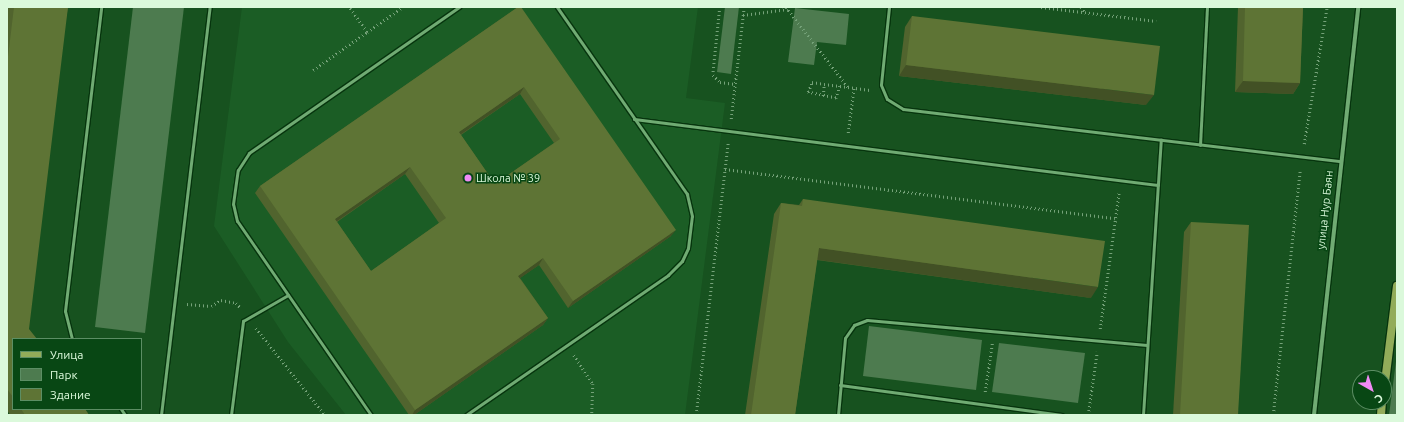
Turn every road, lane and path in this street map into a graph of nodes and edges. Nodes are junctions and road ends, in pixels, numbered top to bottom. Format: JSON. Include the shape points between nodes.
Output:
{"nodes":[{"id":1,"x":101,"y":7,"type":"edge"},
{"id":2,"x":210,"y":7,"type":"edge"},
{"id":3,"x":349,"y":7,"type":"edge"},
{"id":4,"x":403,"y":7,"type":"edge"},
{"id":5,"x":460,"y":7,"type":"edge"},
{"id":6,"x":557,"y":7,"type":"edge"},
{"id":7,"x":720,"y":7,"type":"edge"},
{"id":8,"x":744,"y":7,"type":"edge"},
{"id":9,"x":889,"y":7,"type":"edge"},
{"id":10,"x":1041,"y":7,"type":"edge"},
{"id":11,"x":1081,"y":7,"type":"edge"},
{"id":12,"x":1207,"y":7,"type":"edge"},
{"id":13,"x":1327,"y":7,"type":"edge"},
{"id":14,"x":1358,"y":7,"type":"edge"},
{"id":15,"x":787,"y":8,"type":"edge"},
{"id":16,"x":1085,"y":12,"type":"junction"},
{"id":17,"x":743,"y":15,"type":"junction"},
{"id":18,"x":1156,"y":21,"type":"dead end"},
{"id":19,"x":367,"y":32,"type":"junction"},
{"id":20,"x":313,"y":70,"type":"dead end"},
{"id":21,"x":735,"y":84,"type":"junction"},
{"id":22,"x":824,"y":84,"type":"junction"},
{"id":23,"x":840,"y":86,"type":"junction"},
{"id":24,"x":848,"y":87,"type":"junction"},
{"id":25,"x":854,"y":88,"type":"junction"},
{"id":26,"x":882,"y":91,"type":"junction"},
{"id":27,"x":823,"y":96,"type":"junction"},
{"id":28,"x":634,"y":119,"type":"junction"},
{"id":29,"x":729,"y":131,"type":"junction"},
{"id":30,"x":1161,"y":140,"type":"junction"},
{"id":31,"x":1200,"y":145,"type":"junction"},
{"id":32,"x":846,"y":146,"type":"junction"},
{"id":33,"x":1302,"y":157,"type":"junction"},
{"id":34,"x":1339,"y":161,"type":"junction"},
{"id":35,"x":725,"y":169,"type":"junction"},
{"id":36,"x":1120,"y":180,"type":"junction"},
{"id":37,"x":1158,"y":185,"type":"junction"},
{"id":38,"x":1115,"y":218,"type":"junction"},
{"id":39,"x":1397,"y":286,"type":"edge"},
{"id":40,"x":288,"y":295,"type":"junction"},
{"id":41,"x":175,"y":302,"type":"junction"},
{"id":42,"x":247,"y":316,"type":"junction"},
{"id":43,"x":993,"y":332,"type":"junction"},
{"id":44,"x":72,"y":338,"type":"edge"},
{"id":45,"x":1098,"y":341,"type":"junction"},
{"id":46,"x":566,"y":345,"type":"junction"},
{"id":47,"x":1147,"y":345,"type":"junction"},
{"id":48,"x":1386,"y":370,"type":"edge"},
{"id":49,"x":840,"y":385,"type":"junction"},
{"id":50,"x":983,"y":404,"type":"junction"},
{"id":51,"x":161,"y":415,"type":"edge"},
{"id":52,"x":231,"y":415,"type":"edge"},
{"id":53,"x":325,"y":415,"type":"edge"},
{"id":54,"x":371,"y":415,"type":"edge"},
{"id":55,"x":466,"y":415,"type":"edge"},
{"id":56,"x":592,"y":415,"type":"edge"},
{"id":57,"x":696,"y":415,"type":"edge"},
{"id":58,"x":838,"y":415,"type":"edge"},
{"id":59,"x":1062,"y":415,"type":"edge"},
{"id":60,"x":1088,"y":415,"type":"edge"},
{"id":61,"x":1143,"y":415,"type":"edge"},
{"id":62,"x":1273,"y":415,"type":"edge"},
{"id":63,"x":1314,"y":415,"type":"edge"}],
"edges":[{"from":1,"to":44,"type":"lane","via":[[65,311]]},
{"from":2,"to":41,"type":"lane"},
{"from":3,"to":19,"type":"path"},
{"from":4,"to":19,"type":"path"},
{"from":5,"to":40,"type":"lane","via":[[242,162],[233,204],[235,215]]},
{"from":6,"to":28,"type":"lane"},
{"from":7,"to":21,"type":"path","via":[[713,75],[720,82]]},
{"from":8,"to":17,"type":"path"},
{"from":9,"to":26,"type":"lane"},
{"from":10,"to":16,"type":"path"},
{"from":11,"to":16,"type":"path"},
{"from":12,"to":31,"type":"lane"},
{"from":13,"to":33,"type":"path"},
{"from":14,"to":34,"type":"street","name":"улица Нур Баян"},
{"from":15,"to":17,"type":"path"},
{"from":15,"to":24,"type":"path"},
{"from":16,"to":18,"type":"path"},
{"from":17,"to":21,"type":"path"},
{"from":19,"to":20,"type":"path"},
{"from":21,"to":29,"type":"path"},
{"from":22,"to":23,"type":"path"},
{"from":22,"to":27,"type":"path"},
{"from":22,"to":27,"type":"path","via":[[809,85],[809,94]]},
{"from":23,"to":24,"type":"path"},
{"from":23,"to":27,"type":"path","via":[[837,98]]},
{"from":24,"to":25,"type":"path"},
{"from":25,"to":26,"type":"path"},
{"from":25,"to":32,"type":"path"},
{"from":26,"to":30,"type":"lane","via":[[894,105],[903,109]]},
{"from":28,"to":29,"type":"lane"},
{"from":28,"to":46,"type":"lane","via":[[690,202],[688,248],[682,261],[668,275]]},
{"from":29,"to":32,"type":"lane"},
{"from":29,"to":35,"type":"path"},
{"from":30,"to":31,"type":"lane"},
{"from":30,"to":37,"type":"lane"},
{"from":31,"to":33,"type":"lane"},
{"from":32,"to":36,"type":"lane"},
{"from":33,"to":34,"type":"lane"},
{"from":33,"to":62,"type":"path"},
{"from":34,"to":63,"type":"street","name":"улица Нур Баян"},
{"from":35,"to":38,"type":"path"},
{"from":35,"to":57,"type":"path"},
{"from":36,"to":37,"type":"lane"},
{"from":36,"to":38,"type":"path"},
{"from":37,"to":47,"type":"lane"},
{"from":38,"to":45,"type":"path"},
{"from":39,"to":48,"type":"main road"},
{"from":40,"to":42,"type":"lane"},
{"from":40,"to":54,"type":"lane"},
{"from":41,"to":42,"type":"path","via":[[211,306],[220,300],[233,302]]},
{"from":41,"to":51,"type":"lane"},
{"from":42,"to":52,"type":"lane","via":[[242,324]]},
{"from":42,"to":53,"type":"path"},
{"from":43,"to":45,"type":"lane"},
{"from":43,"to":49,"type":"lane","via":[[860,322],[845,338]]},
{"from":43,"to":50,"type":"path"},
{"from":45,"to":47,"type":"lane"},
{"from":45,"to":60,"type":"path"},
{"from":46,"to":55,"type":"lane"},
{"from":46,"to":56,"type":"path","via":[[593,384]]},
{"from":47,"to":61,"type":"lane"},
{"from":49,"to":50,"type":"lane"},
{"from":49,"to":58,"type":"lane"},
{"from":50,"to":59,"type":"lane"}]}
